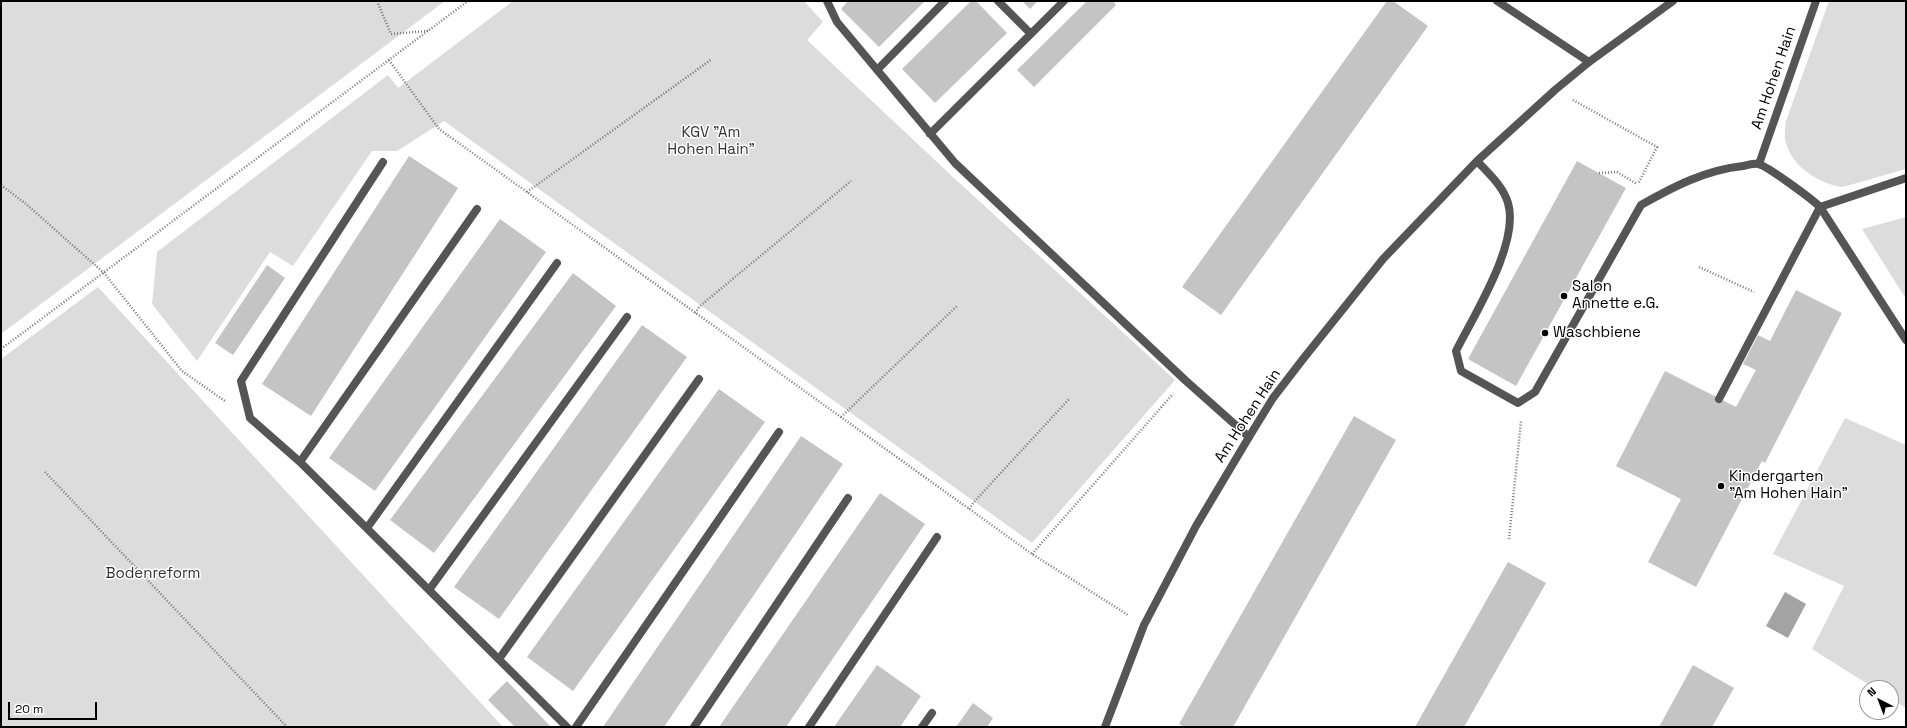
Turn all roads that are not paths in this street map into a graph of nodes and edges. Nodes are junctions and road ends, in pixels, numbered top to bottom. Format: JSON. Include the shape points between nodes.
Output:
{"nodes":[{"id":1,"x":827,"y":1,"type":"edge"},
{"id":2,"x":945,"y":1,"type":"edge"},
{"id":3,"x":998,"y":1,"type":"edge"},
{"id":4,"x":1064,"y":1,"type":"edge"},
{"id":5,"x":1497,"y":1,"type":"edge"},
{"id":6,"x":1673,"y":1,"type":"edge"},
{"id":7,"x":1816,"y":1,"type":"edge"},
{"id":8,"x":1031,"y":34,"type":"junction"},
{"id":9,"x":1589,"y":62,"type":"junction"},
{"id":10,"x":877,"y":70,"type":"junction"},
{"id":11,"x":930,"y":134,"type":"junction"},
{"id":12,"x":1477,"y":161,"type":"junction"},
{"id":13,"x":382,"y":162,"type":"dead end"},
{"id":14,"x":1759,"y":164,"type":"junction"},
{"id":15,"x":1906,"y":178,"type":"edge"},
{"id":16,"x":1820,"y":207,"type":"junction"},
{"id":17,"x":477,"y":209,"type":"dead end"},
{"id":18,"x":557,"y":263,"type":"dead end"},
{"id":19,"x":627,"y":317,"type":"dead end"},
{"id":20,"x":1906,"y":340,"type":"edge"},
{"id":21,"x":699,"y":379,"type":"dead end"},
{"id":22,"x":1719,"y":399,"type":"dead end"},
{"id":23,"x":779,"y":432,"type":"dead end"},
{"id":24,"x":1249,"y":437,"type":"junction"},
{"id":25,"x":300,"y":462,"type":"junction"},
{"id":26,"x":848,"y":498,"type":"dead end"},
{"id":27,"x":367,"y":528,"type":"junction"},
{"id":28,"x":937,"y":537,"type":"dead end"},
{"id":29,"x":429,"y":590,"type":"junction"},
{"id":30,"x":499,"y":659,"type":"junction"},
{"id":31,"x":932,"y":713,"type":"dead end"},
{"id":32,"x":567,"y":727,"type":"edge"},
{"id":33,"x":576,"y":727,"type":"edge"},
{"id":34,"x":694,"y":727,"type":"edge"},
{"id":35,"x":809,"y":727,"type":"edge"},
{"id":36,"x":922,"y":727,"type":"edge"},
{"id":37,"x":1105,"y":727,"type":"edge"}],
"edges":[{"from":1,"to":10,"type":"street","via":[[837,22]]},
{"from":2,"to":10,"type":"street"},
{"from":3,"to":8,"type":"street"},
{"from":4,"to":8,"type":"street"},
{"from":5,"to":9,"type":"street"},
{"from":6,"to":9,"type":"street","name":"Am Hohen Hain"},
{"from":7,"to":14,"type":"street","name":"Am Hohen Hain"},
{"from":8,"to":11,"type":"street"},
{"from":9,"to":12,"type":"street","name":"Am Hohen Hain"},
{"from":10,"to":11,"type":"street"},
{"from":11,"to":24,"type":"street","via":[[955,164]]},
{"from":12,"to":14,"type":"street","via":[[1502,188],[1508,203],[1510,221],[1501,262],[1456,351],[1461,371],[1518,403],[1535,392],[1641,206],[1671,188],[1705,174],[1726,168]]},
{"from":12,"to":24,"type":"street","name":"Am Hohen Hain","via":[[1383,260],[1298,364]]},
{"from":13,"to":25,"type":"street","via":[[240,381],[250,418]]},
{"from":14,"to":16,"type":"street"},
{"from":15,"to":16,"type":"street"},
{"from":16,"to":20,"type":"street"},
{"from":16,"to":22,"type":"street"},
{"from":17,"to":25,"type":"street"},
{"from":18,"to":27,"type":"street"},
{"from":19,"to":29,"type":"street"},
{"from":21,"to":30,"type":"street"},
{"from":23,"to":33,"type":"street"},
{"from":24,"to":37,"type":"street","name":"Am Hohen Hain","via":[[1196,526],[1144,625]]},
{"from":25,"to":27,"type":"street"},
{"from":26,"to":34,"type":"street"},
{"from":27,"to":29,"type":"street"},
{"from":28,"to":35,"type":"street"},
{"from":29,"to":30,"type":"street"},
{"from":30,"to":32,"type":"street"},
{"from":31,"to":36,"type":"street"}]}
